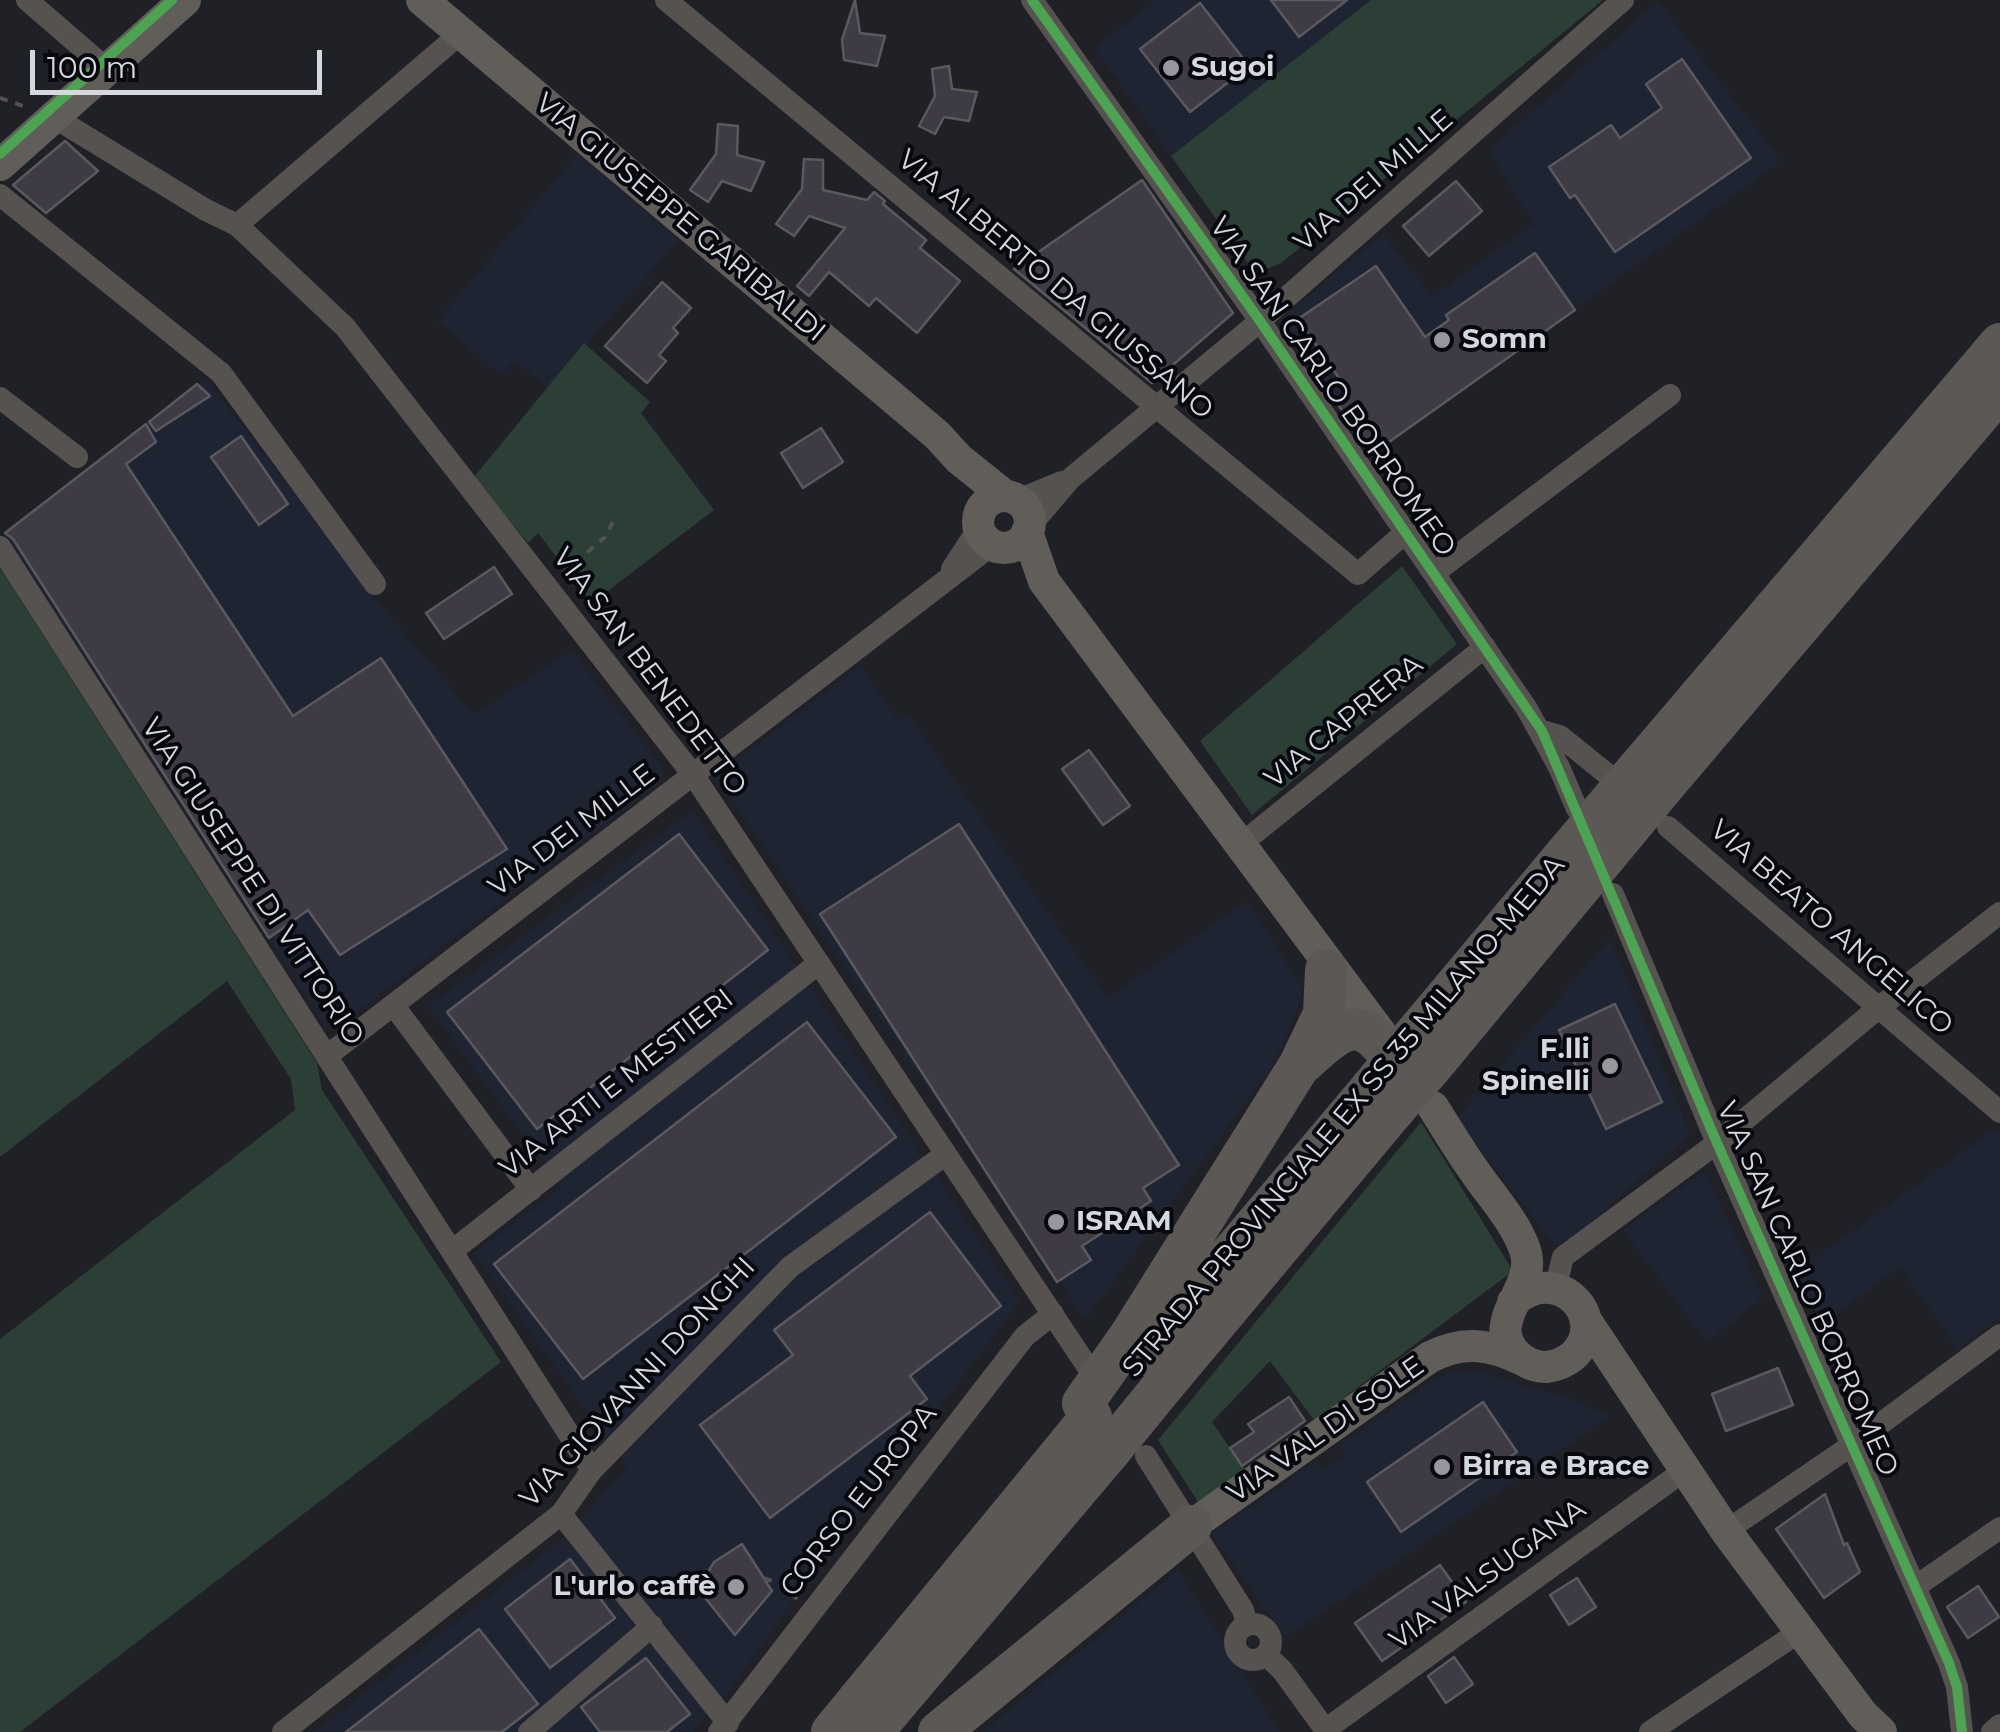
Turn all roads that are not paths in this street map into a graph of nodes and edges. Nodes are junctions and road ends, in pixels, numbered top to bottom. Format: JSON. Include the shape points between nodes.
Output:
{"nodes":[{"id":1,"x":184,"y":0,"type":"edge"},
{"id":2,"x":422,"y":0,"type":"edge"},
{"id":3,"x":666,"y":0,"type":"edge"},
{"id":4,"x":1032,"y":0,"type":"edge"},
{"id":5,"x":1623,"y":0,"type":"edge"},
{"id":6,"x":31,"y":1,"type":"edge"},
{"id":7,"x":461,"y":33,"type":"junction"},
{"id":8,"x":101,"y":64,"type":"dead end"},
{"id":9,"x":52,"y":116,"type":"junction"},
{"id":10,"x":0,"y":165,"type":"edge"},
{"id":11,"x":0,"y":194,"type":"edge"},
{"id":12,"x":237,"y":225,"type":"junction"},
{"id":13,"x":1260,"y":321,"type":"junction"},
{"id":14,"x":2000,"y":344,"type":"edge"},
{"id":15,"x":1670,"y":394,"type":"dead end"},
{"id":16,"x":0,"y":398,"type":"edge"},
{"id":17,"x":1975,"y":404,"type":"edge"},
{"id":18,"x":1155,"y":407,"type":"junction"},
{"id":19,"x":77,"y":457,"type":"dead end"},
{"id":20,"x":1003,"y":524,"type":"junction"},
{"id":21,"x":1406,"y":532,"type":"junction"},
{"id":22,"x":0,"y":547,"type":"edge"},
{"id":23,"x":1434,"y":572,"type":"junction"},
{"id":24,"x":375,"y":584,"type":"dead end"},
{"id":25,"x":1485,"y":647,"type":"junction"},
{"id":26,"x":1542,"y":731,"type":"junction"},
{"id":27,"x":694,"y":776,"type":"junction"},
{"id":28,"x":1644,"y":790,"type":"junction"},
{"id":29,"x":1577,"y":809,"type":"dead end"},
{"id":30,"x":1240,"y":844,"type":"junction"},
{"id":31,"x":1587,"y":878,"type":"junction"},
{"id":32,"x":2000,"y":913,"type":"edge"},
{"id":33,"x":1316,"y":954,"type":"junction"},
{"id":34,"x":819,"y":963,"type":"junction"},
{"id":35,"x":394,"y":1006,"type":"junction"},
{"id":36,"x":1877,"y":1009,"type":"junction"},
{"id":37,"x":328,"y":1054,"type":"junction"},
{"id":38,"x":1299,"y":1066,"type":"junction"},
{"id":39,"x":1396,"y":1069,"type":"junction"},
{"id":40,"x":2000,"y":1112,"type":"edge"},
{"id":41,"x":1717,"y":1143,"type":"junction"},
{"id":42,"x":946,"y":1154,"type":"junction"},
{"id":43,"x":531,"y":1190,"type":"junction"},
{"id":44,"x":1508,"y":1219,"type":"junction"},
{"id":45,"x":452,"y":1251,"type":"junction"},
{"id":46,"x":1571,"y":1297,"type":"junction"},
{"id":47,"x":1514,"y":1302,"type":"junction"},
{"id":48,"x":1053,"y":1314,"type":"junction"},
{"id":49,"x":2000,"y":1335,"type":"edge"},
{"id":50,"x":1147,"y":1358,"type":"junction"},
{"id":51,"x":1536,"y":1364,"type":"junction"},
{"id":52,"x":1636,"y":1397,"type":"junction"},
{"id":53,"x":1104,"y":1419,"type":"junction"},
{"id":54,"x":1852,"y":1444,"type":"junction"},
{"id":55,"x":592,"y":1470,"type":"junction"},
{"id":56,"x":1686,"y":1470,"type":"junction"},
{"id":57,"x":562,"y":1514,"type":"junction"},
{"id":58,"x":1191,"y":1526,"type":"junction"},
{"id":59,"x":2000,"y":1528,"type":"edge"},
{"id":60,"x":1726,"y":1531,"type":"junction"},
{"id":61,"x":1915,"y":1587,"type":"junction"},
{"id":62,"x":652,"y":1626,"type":"junction"},
{"id":63,"x":1802,"y":1630,"type":"junction"},
{"id":64,"x":1959,"y":1702,"type":"junction"},
{"id":65,"x":2000,"y":1725,"type":"edge"},
{"id":66,"x":724,"y":1727,"type":"edge"},
{"id":67,"x":1326,"y":1731,"type":"edge"},
{"id":68,"x":283,"y":1732,"type":"edge"},
{"id":69,"x":529,"y":1732,"type":"edge"},
{"id":70,"x":832,"y":1732,"type":"edge"},
{"id":71,"x":872,"y":1732,"type":"edge"},
{"id":72,"x":939,"y":1732,"type":"edge"},
{"id":73,"x":1650,"y":1732,"type":"edge"},
{"id":74,"x":1881,"y":1732,"type":"edge"},
{"id":75,"x":1948,"y":1732,"type":"edge"},
{"id":76,"x":1962,"y":1732,"type":"edge"},
{"id":77,"x":1992,"y":1732,"type":"edge"}],
"edges":[{"from":1,"to":9,"type":"street"},
{"from":2,"to":7,"type":"street","name":"VIA GIUSEPPE GARIBALDI"},
{"from":3,"to":18,"type":"street","name":"VIA ALBERTO DA GIUSSANO"},
{"from":4,"to":13,"type":"street","name":"VIA SAN CARLO BORROMEO"},
{"from":5,"to":13,"type":"street","name":"VIA DEI MILLE"},
{"from":6,"to":8,"type":"street"},
{"from":7,"to":12,"type":"street"},
{"from":7,"to":20,"type":"street","name":"VIA GIUSEPPE GARIBALDI","via":[[938,436]]},
{"from":9,"to":10,"type":"street"},
{"from":9,"to":12,"type":"street","name":"VIA SAN BENEDETTO"},
{"from":11,"to":24,"type":"street","via":[[220,372]]},
{"from":12,"to":27,"type":"street","name":"VIA SAN BENEDETTO","via":[[345,327]]},
{"from":13,"to":18,"type":"street","name":"VIA DEI MILLE"},
{"from":13,"to":21,"type":"street","name":"VIA SAN CARLO BORROMEO"},
{"from":14,"to":17,"type":"highway"},
{"from":15,"to":23,"type":"street"},
{"from":16,"to":19,"type":"street"},
{"from":17,"to":28,"type":"highway","name":"STRADA PROVINCIALE EX SS 35 MILANO-MEDA"},
{"from":18,"to":20,"type":"street","name":"VIA DEI MILLE","via":[[1070,479]]},
{"from":18,"to":21,"type":"street","name":"VIA ALBERTO DA GIUSSANO","via":[[1358,574]]},
{"from":20,"to":27,"type":"street","name":"VIA DEI MILLE","via":[[946,580]]},
{"from":20,"to":30,"type":"street","name":"VIA GIUSEPPE GARIBALDI"},
{"from":21,"to":23,"type":"street","name":"VIA SAN CARLO BORROMEO"},
{"from":22,"to":37,"type":"street","name":"VIA GIUSEPPE DI VITTORIO"},
{"from":23,"to":25,"type":"street","name":"VIA SAN CARLO BORROMEO"},
{"from":25,"to":26,"type":"street","name":"VIA SAN CARLO BORROMEO"},
{"from":25,"to":30,"type":"street","name":"VIA CAPRERA"},
{"from":26,"to":28,"type":"street","name":"VIA BEATO ANGELICO"},
{"from":26,"to":29,"type":"street","name":"VIA SAN CARLO BORROMEO"},
{"from":27,"to":34,"type":"street","name":"VIA SAN BENEDETTO"},
{"from":27,"to":35,"type":"street","name":"VIA DEI MILLE"},
{"from":28,"to":31,"type":"highway","name":"STRADA PROVINCIALE EX SS 35 MILANO-MEDA","bridge":true},
{"from":28,"to":36,"type":"street","name":"VIA BEATO ANGELICO"},
{"from":30,"to":33,"type":"street","name":"VIA GIUSEPPE GARIBALDI"},
{"from":31,"to":39,"type":"highway","name":"STRADA PROVINCIALE EX SS 35 MILANO-MEDA"},
{"from":31,"to":41,"type":"street","name":"VIA SAN CARLO BORROMEO"},
{"from":32,"to":36,"type":"street"},
{"from":33,"to":38,"type":"highway","via":[[1324,1014]]},
{"from":33,"to":39,"type":"street","name":"VIA GIUSEPPE GARIBALDI"},
{"from":34,"to":42,"type":"street","name":"VIA SAN BENEDETTO"},
{"from":34,"to":43,"type":"street","name":"VIA ARTI E MESTIERI"},
{"from":35,"to":37,"type":"street","name":"VIA DEI MILLE"},
{"from":35,"to":43,"type":"street"},
{"from":36,"to":40,"type":"street","name":"VIA BEATO ANGELICO"},
{"from":36,"to":41,"type":"street"},
{"from":37,"to":45,"type":"street","name":"VIA GIUSEPPE DI VITTORIO"},
{"from":38,"to":39,"type":"highway","via":[[1334,1037]]},
{"from":38,"to":50,"type":"highway"},
{"from":39,"to":44,"type":"street","name":"VIA GIUSEPPE GARIBALDI"},
{"from":39,"to":50,"type":"highway","name":"STRADA PROVINCIALE EX SS 35 MILANO-MEDA"},
{"from":41,"to":46,"type":"street","via":[[1563,1257]]},
{"from":41,"to":54,"type":"street","name":"VIA SAN CARLO BORROMEO"},
{"from":42,"to":48,"type":"street","name":"VIA SAN BENEDETTO"},
{"from":42,"to":55,"type":"street","name":"VIA GIOVANNI DONGHI","via":[[790,1267]]},
{"from":43,"to":45,"type":"street","name":"VIA ARTI E MESTIERI"},
{"from":44,"to":46,"type":"street"},
{"from":44,"to":47,"type":"street","via":[[1528,1263]]},
{"from":45,"to":55,"type":"street","name":"VIA GIUSEPPE DI VITTORIO"},
{"from":46,"to":47,"type":"street","via":[[1560,1289],[1534,1288]]},
{"from":46,"to":51,"type":"street","via":[[1581,1346],[1562,1364]]},
{"from":46,"to":52,"type":"street"},
{"from":47,"to":51,"type":"street","via":[[1506,1339]]},
{"from":48,"to":53,"type":"street","name":"VIA SAN BENEDETTO"},
{"from":48,"to":66,"type":"street","name":"CORSO EUROPA","via":[[1025,1336]]},
{"from":49,"to":54,"type":"street"},
{"from":50,"to":53,"type":"highway","name":"STRADA PROVINCIALE EX SS 35 MILANO-MEDA"},
{"from":51,"to":52,"type":"street","name":"VIA VAL DI SOLE","via":[[1595,1371]]},
{"from":51,"to":58,"type":"street","name":"VIA VAL DI SOLE","via":[[1467,1344],[1430,1357]]},
{"from":52,"to":56,"type":"street"},
{"from":53,"to":58,"type":"street","name":"VIA SAN BENEDETTO"},
{"from":53,"to":70,"type":"highway","name":"STRADA PROVINCIALE EX SS 35 MILANO-MEDA"},
{"from":53,"to":71,"type":"highway","name":"STRADA PROVINCIALE EX SS 35 MILANO-MEDA"},
{"from":54,"to":60,"type":"street"},
{"from":54,"to":61,"type":"street","name":"VIA SAN CARLO BORROMEO"},
{"from":55,"to":57,"type":"street","name":"VIA GIOVANNI DONGHI"},
{"from":56,"to":60,"type":"street"},
{"from":56,"to":67,"type":"street","name":"VIA VALSUGANA"},
{"from":57,"to":62,"type":"street"},
{"from":57,"to":68,"type":"street","name":"VIA GIOVANNI DONGHI"},
{"from":58,"to":67,"type":"street","name":"VIA SAN BENEDETTO","via":[[1248,1625],[1238,1633],[1238,1651],[1248,1659],[1266,1654]]},
{"from":58,"to":72,"type":"highway"},
{"from":59,"to":61,"type":"street"},
{"from":60,"to":63,"type":"street"},
{"from":61,"to":64,"type":"street","name":"VIA SAN CARLO BORROMEO"},
{"from":62,"to":66,"type":"street"},
{"from":62,"to":69,"type":"street"},
{"from":63,"to":73,"type":"street"},
{"from":63,"to":74,"type":"street"},
{"from":64,"to":75,"type":"street"},
{"from":64,"to":76,"type":"street","name":"VIA SAN CARLO BORROMEO"},
{"from":65,"to":77,"type":"street"}]}
